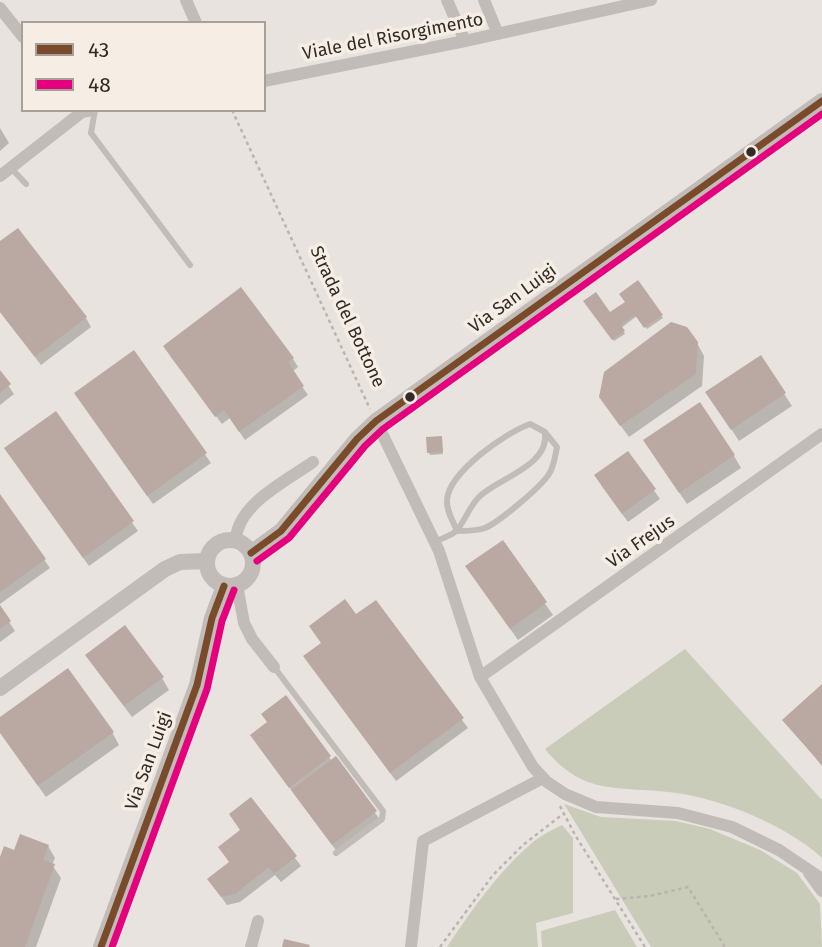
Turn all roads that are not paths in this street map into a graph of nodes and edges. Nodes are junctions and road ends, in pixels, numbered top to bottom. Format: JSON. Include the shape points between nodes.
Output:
{"nodes":[{"id":1,"x":186,"y":0,"type":"edge"},
{"id":2,"x":447,"y":0,"type":"edge"},
{"id":3,"x":484,"y":0,"type":"edge"},
{"id":4,"x":651,"y":0,"type":"edge"},
{"id":5,"x":0,"y":8,"type":"edge"},
{"id":6,"x":194,"y":21,"type":"edge"},
{"id":7,"x":21,"y":34,"type":"edge"},
{"id":8,"x":498,"y":34,"type":"junction"},
{"id":9,"x":465,"y":41,"type":"junction"},
{"id":10,"x":266,"y":81,"type":"edge"},
{"id":11,"x":822,"y":101,"type":"edge"},
{"id":12,"x":87,"y":112,"type":"edge"},
{"id":13,"x":88,"y":112,"type":"edge"},
{"id":14,"x":5,"y":172,"type":"edge"},
{"id":15,"x":26,"y":184,"type":"dead end"},
{"id":16,"x":190,"y":265,"type":"dead end"},
{"id":17,"x":376,"y":421,"type":"junction"},
{"id":18,"x":545,"y":432,"type":"junction"},
{"id":19,"x":822,"y":434,"type":"edge"},
{"id":20,"x":313,"y":462,"type":"dead end"},
{"id":21,"x":457,"y":531,"type":"junction"},
{"id":22,"x":236,"y":541,"type":"junction"},
{"id":23,"x":435,"y":542,"type":"junction"},
{"id":24,"x":251,"y":553,"type":"junction"},
{"id":25,"x":206,"y":561,"type":"junction"},
{"id":26,"x":231,"y":586,"type":"junction"},
{"id":27,"x":274,"y":667,"type":"joint"},
{"id":28,"x":480,"y":677,"type":"junction"},
{"id":29,"x":0,"y":688,"type":"edge"},
{"id":30,"x":543,"y":778,"type":"junction"},
{"id":31,"x":336,"y":853,"type":"dead end"},
{"id":32,"x":805,"y":867,"type":"junction"},
{"id":33,"x":822,"y":879,"type":"edge"},
{"id":34,"x":822,"y":891,"type":"edge"},
{"id":35,"x":258,"y":921,"type":"dead end"},
{"id":36,"x":101,"y":947,"type":"edge"},
{"id":37,"x":251,"y":947,"type":"edge"},
{"id":38,"x":411,"y":947,"type":"edge"}],
"edges":[{"from":1,"to":6,"type":"street"},
{"from":2,"to":9,"type":"street"},
{"from":3,"to":8,"type":"street"},
{"from":4,"to":8,"type":"street","name":"Viale del Risorgimento"},
{"from":5,"to":7,"type":"street"},
{"from":8,"to":9,"type":"street","name":"Viale del Risorgimento"},
{"from":9,"to":10,"type":"street","name":"Viale del Risorgimento"},
{"from":11,"to":17,"type":"street","name":"Via San Luigi"},
{"from":12,"to":14,"type":"street"},
{"from":13,"to":16,"type":"lane","via":[[91,133]]},
{"from":14,"to":15,"type":"lane"},
{"from":17,"to":23,"type":"street"},
{"from":17,"to":24,"type":"street","name":"Via San Luigi","via":[[281,531]]},
{"from":18,"to":21,"type":"lane","via":[[546,440],[530,464],[478,498]]},
{"from":18,"to":21,"type":"lane","via":[[557,447],[550,474],[486,527]]},
{"from":18,"to":21,"type":"lane","via":[[530,424],[516,430],[457,476],[446,502]]},
{"from":19,"to":28,"type":"street","name":"Via Frejus"},
{"from":20,"to":22,"type":"street","via":[[247,510]]},
{"from":21,"to":23,"type":"lane"},
{"from":22,"to":24,"type":"street"},
{"from":22,"to":25,"type":"street","via":[[218,543]]},
{"from":23,"to":28,"type":"street"},
{"from":24,"to":26,"type":"street","name":"Via San Luigi","via":[[251,573]]},
{"from":25,"to":26,"type":"street","via":[[210,576]]},
{"from":25,"to":29,"type":"street","via":[[180,562],[165,569]]},
{"from":26,"to":27,"type":"street","via":[[252,639]]},
{"from":26,"to":36,"type":"street","name":"Via San Luigi","via":[[212,618],[197,685]]},
{"from":27,"to":31,"type":"lane","via":[[383,811],[382,819]]},
{"from":28,"to":30,"type":"street"},
{"from":30,"to":32,"type":"street","via":[[596,807],[678,813],[732,827]]},
{"from":30,"to":38,"type":"street","via":[[423,841]]},
{"from":32,"to":33,"type":"street"},
{"from":32,"to":34,"type":"street"},
{"from":35,"to":37,"type":"street"}]}
